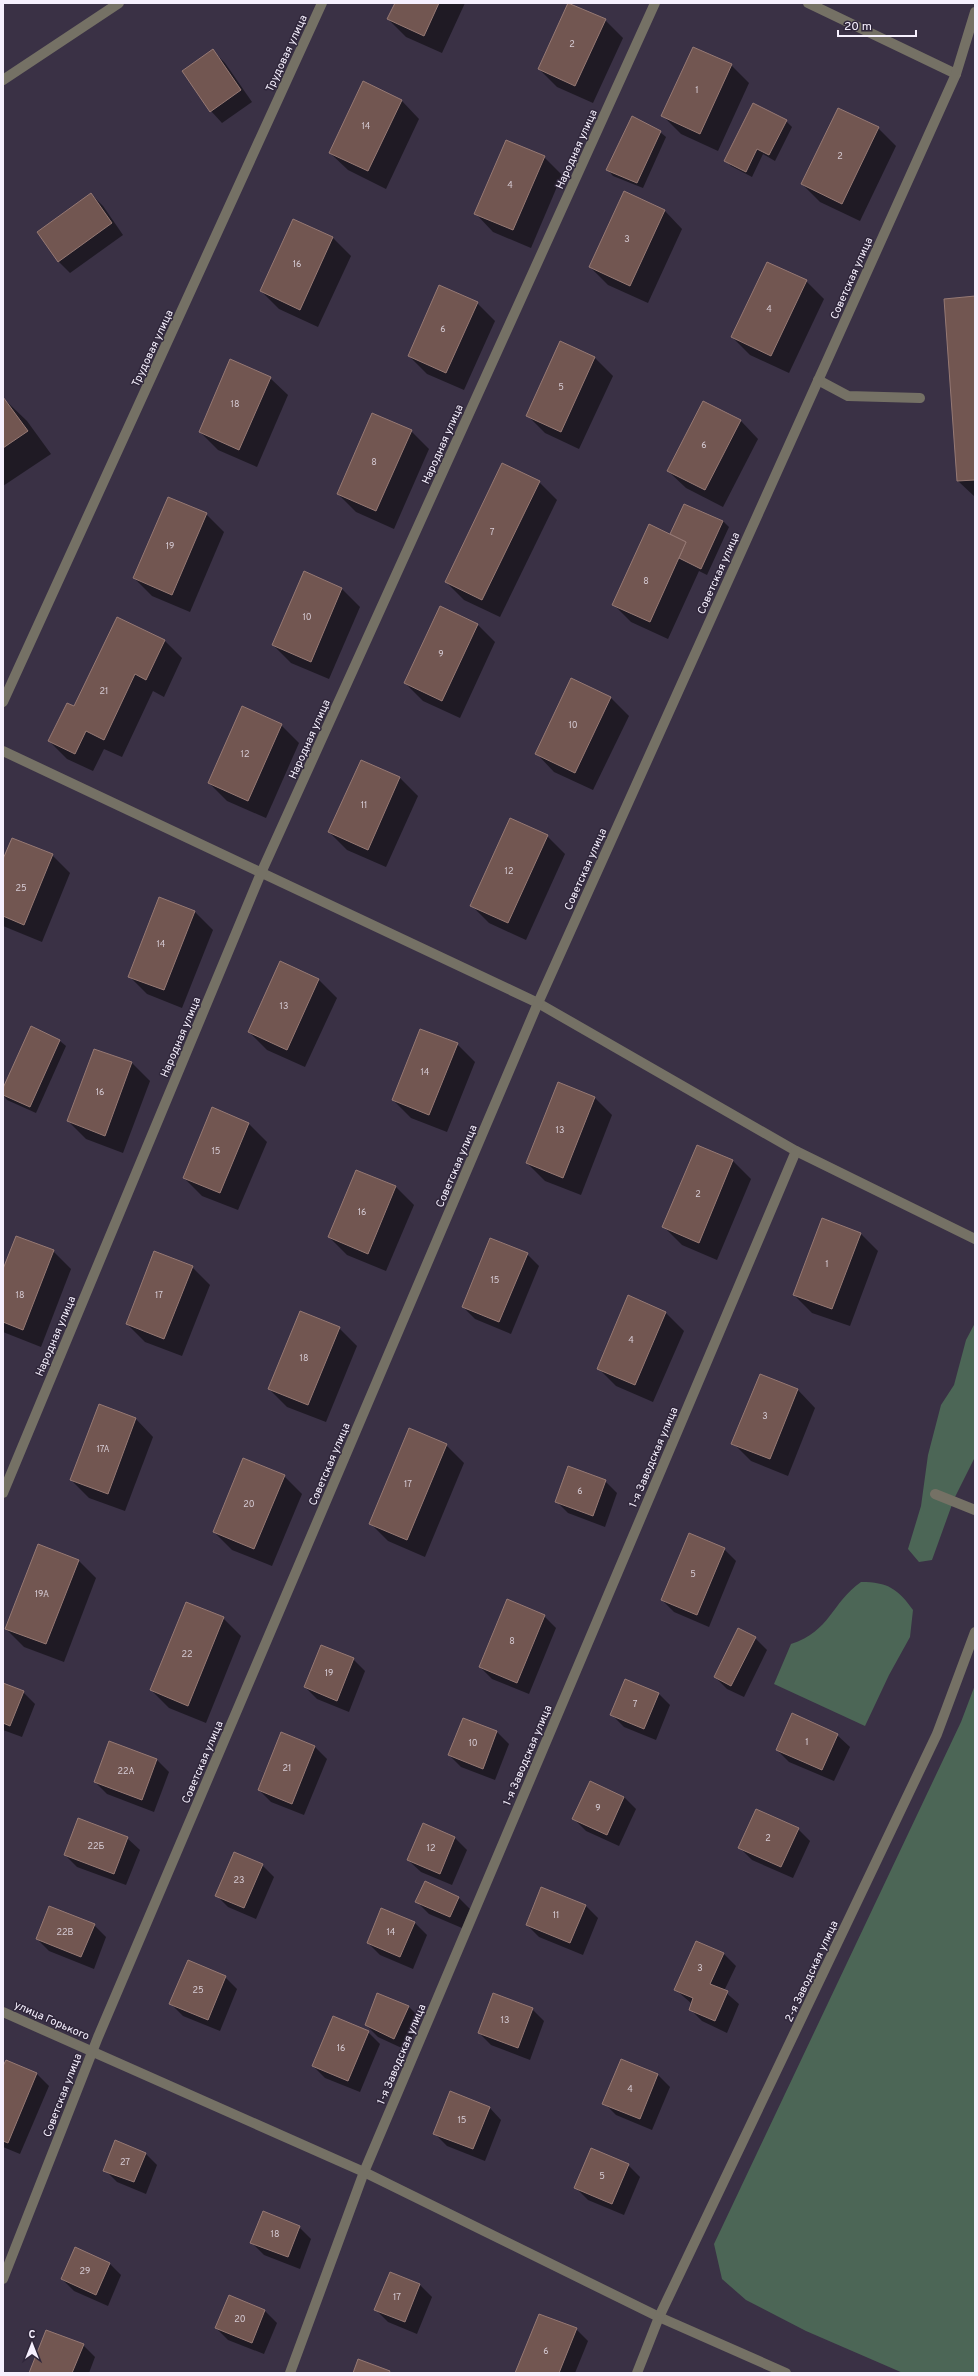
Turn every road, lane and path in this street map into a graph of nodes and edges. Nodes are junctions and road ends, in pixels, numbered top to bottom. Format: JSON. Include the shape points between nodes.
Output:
{"nodes":[{"id":1,"x":119,"y":3,"type":"edge"},
{"id":2,"x":322,"y":3,"type":"edge"},
{"id":3,"x":654,"y":3,"type":"edge"},
{"id":4,"x":808,"y":3,"type":"edge"},
{"id":5,"x":974,"y":19,"type":"edge"},
{"id":6,"x":956,"y":74,"type":"junction"},
{"id":7,"x":3,"y":80,"type":"edge"},
{"id":8,"x":818,"y":380,"type":"junction"},
{"id":9,"x":920,"y":398,"type":"dead end"},
{"id":10,"x":3,"y":702,"type":"edge"},
{"id":11,"x":3,"y":751,"type":"edge"},
{"id":12,"x":261,"y":873,"type":"junction"},
{"id":13,"x":538,"y":1003,"type":"junction"},
{"id":14,"x":796,"y":1151,"type":"junction"},
{"id":15,"x":975,"y":1239,"type":"edge"},
{"id":16,"x":3,"y":1493,"type":"edge"},
{"id":17,"x":935,"y":1494,"type":"dead end"},
{"id":18,"x":975,"y":1510,"type":"edge"},
{"id":19,"x":975,"y":1632,"type":"edge"},
{"id":20,"x":3,"y":2012,"type":"edge"},
{"id":21,"x":92,"y":2051,"type":"junction"},
{"id":22,"x":364,"y":2172,"type":"junction"},
{"id":23,"x":3,"y":2279,"type":"edge"},
{"id":24,"x":659,"y":2317,"type":"junction"},
{"id":25,"x":290,"y":2373,"type":"edge"},
{"id":26,"x":637,"y":2373,"type":"edge"},
{"id":27,"x":786,"y":2373,"type":"edge"}],
"edges":[{"from":1,"to":7,"type":"street"},
{"from":2,"to":10,"type":"street","name":"Трудовая улица"},
{"from":3,"to":12,"type":"street","name":"Народная улица"},
{"from":4,"to":6,"type":"street"},
{"from":5,"to":6,"type":"street","name":"Советская улица"},
{"from":6,"to":8,"type":"street","name":"Советская улица"},
{"from":8,"to":9,"type":"street","via":[[848,396]]},
{"from":8,"to":13,"type":"street","name":"Советская улица"},
{"from":11,"to":12,"type":"street"},
{"from":12,"to":13,"type":"street"},
{"from":12,"to":16,"type":"street","name":"Народная улица"},
{"from":13,"to":14,"type":"street"},
{"from":13,"to":21,"type":"street","name":"Советская улица"},
{"from":14,"to":15,"type":"street"},
{"from":14,"to":22,"type":"street","name":"1-я Заводская улица"},
{"from":17,"to":18,"type":"street"},
{"from":19,"to":24,"type":"street","name":"2-я Заводская улица","via":[[937,1734]]},
{"from":20,"to":21,"type":"street","name":"улица Горького"},
{"from":21,"to":22,"type":"street","name":"улица Горького"},
{"from":21,"to":23,"type":"street","name":"Советская улица"},
{"from":22,"to":24,"type":"street","name":"улица Горького"},
{"from":22,"to":25,"type":"street","name":"1-я Заводская улица"},
{"from":24,"to":26,"type":"street","name":"2-я Заводская улица"},
{"from":24,"to":27,"type":"street","name":"улица Горького"}]}
